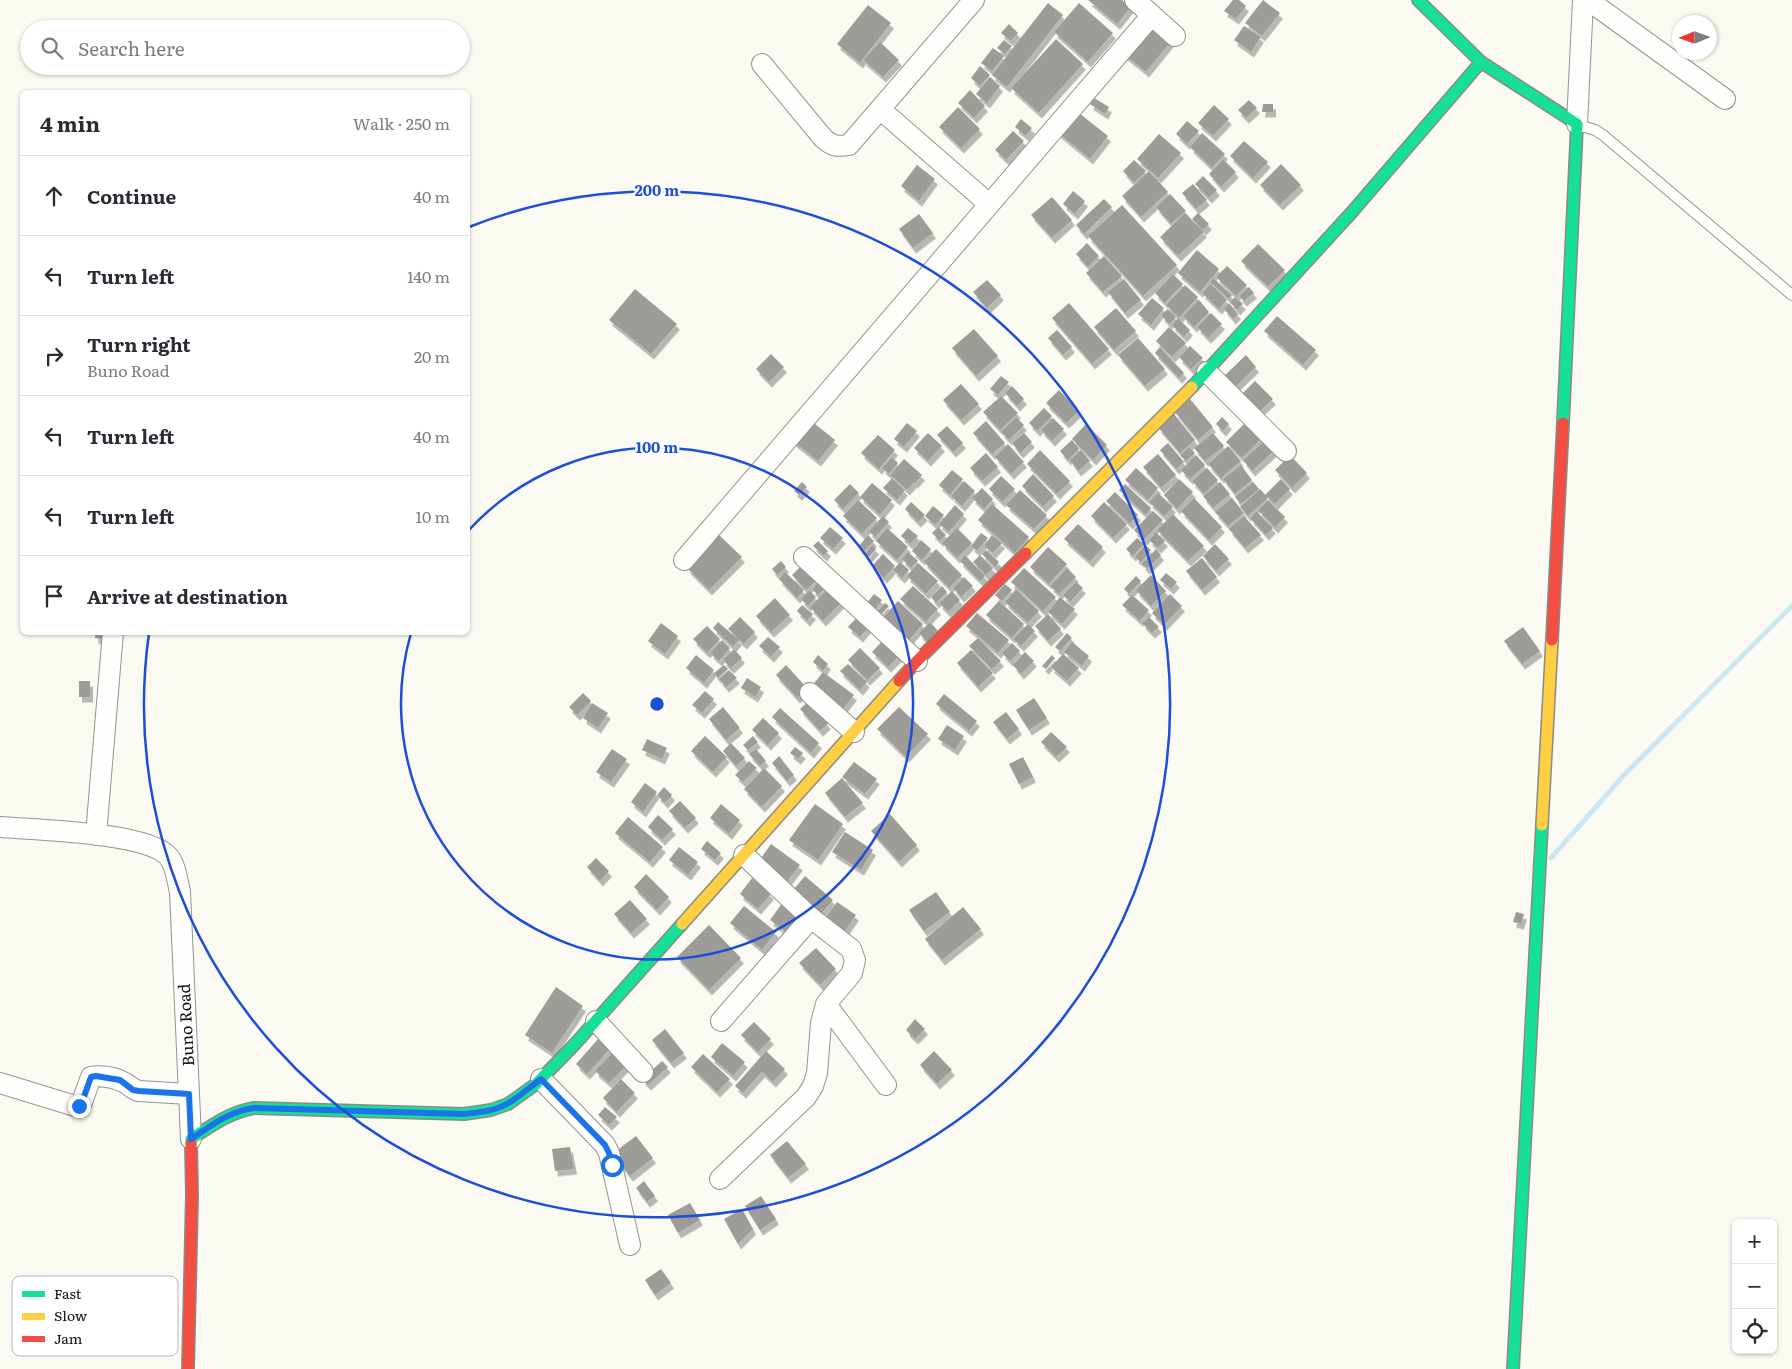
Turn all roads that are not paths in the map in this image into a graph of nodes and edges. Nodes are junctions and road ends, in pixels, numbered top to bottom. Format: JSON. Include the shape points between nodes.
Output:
{"nodes":[{"id":1,"x":974,"y":0,"type":"edge"},
{"id":2,"x":1135,"y":0,"type":"edge"},
{"id":3,"x":1418,"y":0,"type":"edge"},
{"id":4,"x":1582,"y":0,"type":"edge"},
{"id":5,"x":1588,"y":0,"type":"edge"},
{"id":6,"x":1152,"y":15,"type":"junction"},
{"id":7,"x":1175,"y":36,"type":"dead end"},
{"id":8,"x":1481,"y":62,"type":"junction"},
{"id":9,"x":762,"y":64,"type":"dead end"},
{"id":10,"x":1725,"y":99,"type":"dead end"},
{"id":11,"x":880,"y":109,"type":"junction"},
{"id":12,"x":1577,"y":124,"type":"junction"},
{"id":13,"x":989,"y":204,"type":"junction"},
{"id":14,"x":1792,"y":295,"type":"edge"},
{"id":15,"x":1207,"y":372,"type":"junction"},
{"id":16,"x":1286,"y":451,"type":"dead end"},
{"id":17,"x":804,"y":557,"type":"dead end"},
{"id":18,"x":684,"y":560,"type":"dead end"},
{"id":19,"x":113,"y":635,"type":"edge"},
{"id":20,"x":917,"y":661,"type":"junction"},
{"id":21,"x":810,"y":694,"type":"dead end"},
{"id":22,"x":854,"y":732,"type":"junction"},
{"id":23,"x":0,"y":827,"type":"edge"},
{"id":24,"x":96,"y":834,"type":"junction"},
{"id":25,"x":744,"y":855,"type":"junction"},
{"id":26,"x":811,"y":918,"type":"junction"},
{"id":27,"x":826,"y":1004,"type":"junction"},
{"id":28,"x":721,"y":1020,"type":"dead end"},
{"id":29,"x":596,"y":1021,"type":"junction"},
{"id":30,"x":643,"y":1072,"type":"dead end"},
{"id":31,"x":541,"y":1079,"type":"junction"},
{"id":32,"x":0,"y":1083,"type":"edge"},
{"id":33,"x":886,"y":1085,"type":"dead end"},
{"id":34,"x":189,"y":1094,"type":"junction"},
{"id":35,"x":191,"y":1139,"type":"junction"},
{"id":36,"x":720,"y":1178,"type":"dead end"},
{"id":37,"x":630,"y":1245,"type":"dead end"},
{"id":38,"x":188,"y":1369,"type":"edge"},
{"id":39,"x":1513,"y":1369,"type":"edge"}],
"edges":[{"from":1,"to":11,"type":"street"},
{"from":2,"to":6,"type":"street"},
{"from":3,"to":8,"type":"street"},
{"from":4,"to":12,"type":"street"},
{"from":5,"to":10,"type":"street"},
{"from":6,"to":7,"type":"street"},
{"from":6,"to":13,"type":"street"},
{"from":8,"to":12,"type":"street"},
{"from":8,"to":15,"type":"street","via":[[1352,212]]},
{"from":9,"to":11,"type":"street","via":[[831,145],[849,145]]},
{"from":11,"to":13,"type":"street"},
{"from":12,"to":14,"type":"lane","via":[[1603,135]]},
{"from":12,"to":39,"type":"street"},
{"from":13,"to":18,"type":"street"},
{"from":15,"to":16,"type":"street"},
{"from":15,"to":20,"type":"street"},
{"from":17,"to":20,"type":"street"},
{"from":19,"to":24,"type":"street"},
{"from":20,"to":22,"type":"street"},
{"from":21,"to":22,"type":"street"},
{"from":22,"to":25,"type":"street"},
{"from":23,"to":24,"type":"street","name":"Buno Road"},
{"from":24,"to":34,"type":"street","name":"Buno Road","via":[[160,848],[174,868],[180,892]]},
{"from":25,"to":26,"type":"street"},
{"from":25,"to":29,"type":"street"},
{"from":26,"to":27,"type":"street","via":[[850,949],[855,960],[852,973]]},
{"from":26,"to":28,"type":"street"},
{"from":27,"to":33,"type":"street"},
{"from":27,"to":36,"type":"street","via":[[813,1086],[806,1097]]},
{"from":29,"to":30,"type":"street"},
{"from":29,"to":31,"type":"street"},
{"from":31,"to":35,"type":"street","via":[[508,1103],[480,1112],[254,1108],[227,1115]]},
{"from":31,"to":37,"type":"street","via":[[605,1145]]},
{"from":32,"to":34,"type":"street","via":[[75,1106],[82,1102],[91,1077],[96,1076],[120,1080],[133,1090]]},
{"from":34,"to":35,"type":"street","name":"Buno Road"},
{"from":35,"to":38,"type":"street","name":"Buno Road"}]}
